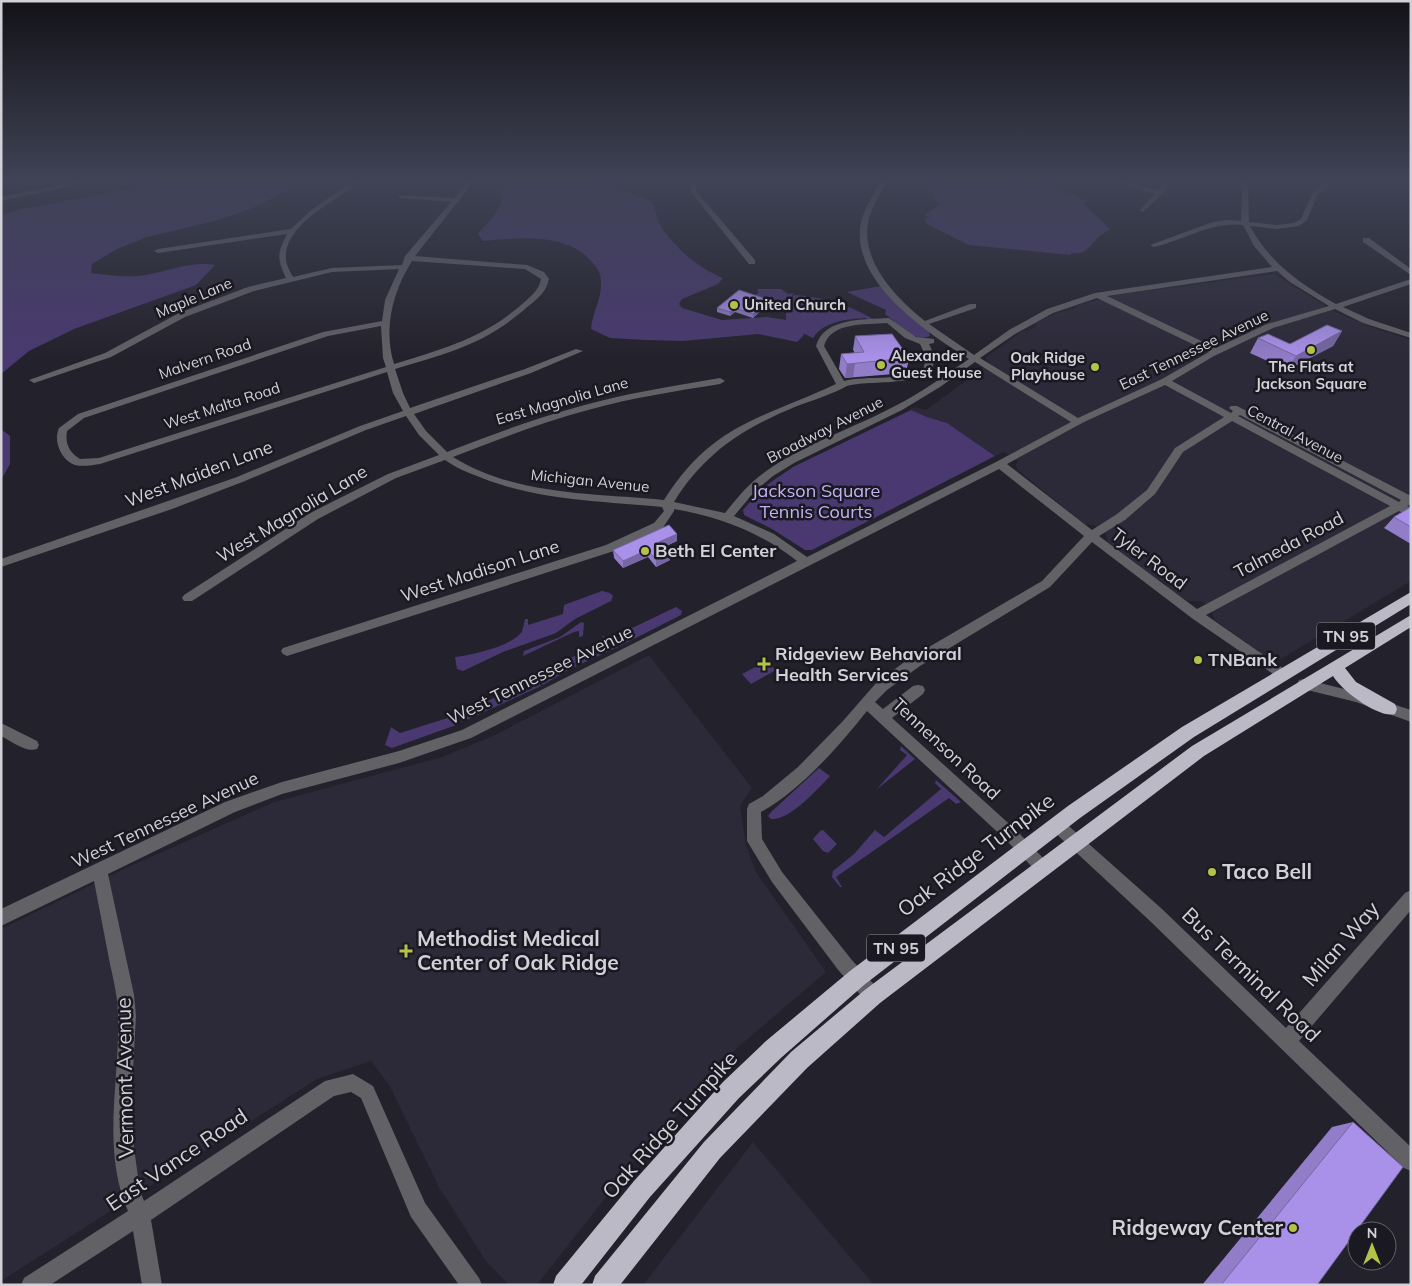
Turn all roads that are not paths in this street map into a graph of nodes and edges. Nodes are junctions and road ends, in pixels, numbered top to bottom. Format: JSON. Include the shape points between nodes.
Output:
{"nodes":[{"id":1,"x":233,"y":240,"type":"edge"},
{"id":2,"x":289,"y":240,"type":"edge"},
{"id":3,"x":422,"y":240,"type":"edge"},
{"id":4,"x":734,"y":240,"type":"edge"},
{"id":5,"x":864,"y":240,"type":"edge"},
{"id":6,"x":1173,"y":240,"type":"edge"},
{"id":7,"x":1254,"y":240,"type":"edge"},
{"id":8,"x":1366,"y":240,"type":"dead end"},
{"id":9,"x":1154,"y":245,"type":"dead end"},
{"id":10,"x":158,"y":251,"type":"dead end"},
{"id":11,"x":408,"y":258,"type":"junction"},
{"id":12,"x":752,"y":262,"type":"dead end"},
{"id":13,"x":402,"y":267,"type":"junction"},
{"id":14,"x":1280,"y":268,"type":"junction"},
{"id":15,"x":1411,"y":273,"type":"edge"},
{"id":16,"x":290,"y":279,"type":"junction"},
{"id":17,"x":1411,"y":281,"type":"edge"},
{"id":18,"x":1098,"y":295,"type":"junction"},
{"id":19,"x":972,"y":306,"type":"dead end"},
{"id":20,"x":1334,"y":306,"type":"junction"},
{"id":21,"x":385,"y":323,"type":"junction"},
{"id":22,"x":923,"y":324,"type":"junction"},
{"id":23,"x":1411,"y":336,"type":"edge"},
{"id":24,"x":942,"y":338,"type":"junction"},
{"id":25,"x":924,"y":343,"type":"junction"},
{"id":26,"x":579,"y":351,"type":"dead end"},
{"id":27,"x":1216,"y":352,"type":"junction"},
{"id":28,"x":975,"y":359,"type":"junction"},
{"id":29,"x":389,"y":368,"type":"junction"},
{"id":30,"x":1169,"y":379,"type":"junction"},
{"id":31,"x":34,"y":380,"type":"dead end"},
{"id":32,"x":720,"y":381,"type":"dead end"},
{"id":33,"x":843,"y":385,"type":"junction"},
{"id":34,"x":408,"y":412,"type":"junction"},
{"id":35,"x":1236,"y":414,"type":"junction"},
{"id":36,"x":1078,"y":422,"type":"junction"},
{"id":37,"x":66,"y":453,"type":"joint"},
{"id":38,"x":445,"y":456,"type":"junction"},
{"id":39,"x":1000,"y":464,"type":"junction"},
{"id":40,"x":1406,"y":503,"type":"edge"},
{"id":41,"x":667,"y":505,"type":"junction"},
{"id":42,"x":1411,"y":513,"type":"edge"},
{"id":43,"x":727,"y":517,"type":"junction"},
{"id":44,"x":1091,"y":536,"type":"junction"},
{"id":45,"x":1,"y":562,"type":"edge"},
{"id":46,"x":806,"y":562,"type":"junction"},
{"id":47,"x":1411,"y":597,"type":"edge"},
{"id":48,"x":188,"y":598,"type":"dead end"},
{"id":49,"x":1196,"y":616,"type":"junction"},
{"id":50,"x":1411,"y":620,"type":"edge"},
{"id":51,"x":287,"y":651,"type":"dead end"},
{"id":52,"x":1336,"y":666,"type":"junction"},
{"id":53,"x":1282,"y":675,"type":"junction"},
{"id":54,"x":1304,"y":684,"type":"junction"},
{"id":55,"x":918,"y":690,"type":"dead end"},
{"id":56,"x":866,"y":702,"type":"junction"},
{"id":57,"x":1390,"y":709,"type":"junction"},
{"id":58,"x":1411,"y":716,"type":"edge"},
{"id":59,"x":883,"y":717,"type":"junction"},
{"id":60,"x":1,"y":729,"type":"edge"},
{"id":61,"x":32,"y":746,"type":"dead end"},
{"id":62,"x":1058,"y":825,"type":"junction"},
{"id":63,"x":1076,"y":842,"type":"junction"},
{"id":64,"x":1025,"y":850,"type":"junction"},
{"id":65,"x":1042,"y":867,"type":"junction"},
{"id":66,"x":99,"y":869,"type":"junction"},
{"id":67,"x":1411,"y":898,"type":"edge"},
{"id":68,"x":1,"y":918,"type":"edge"},
{"id":69,"x":857,"y":978,"type":"junction"},
{"id":70,"x":873,"y":996,"type":"junction"},
{"id":71,"x":1286,"y":1042,"type":"junction"},
{"id":72,"x":1411,"y":1161,"type":"edge"},
{"id":73,"x":140,"y":1215,"type":"junction"},
{"id":74,"x":31,"y":1285,"type":"edge"},
{"id":75,"x":152,"y":1285,"type":"edge"},
{"id":76,"x":472,"y":1285,"type":"edge"},
{"id":77,"x":566,"y":1285,"type":"edge"},
{"id":78,"x":604,"y":1285,"type":"edge"}],
"edges":[{"from":1,"to":10,"type":"street"},
{"from":2,"to":16,"type":"street","via":[[282,257]]},
{"from":3,"to":11,"type":"street","name":"Michigan Avenue"},
{"from":4,"to":12,"type":"street"},
{"from":5,"to":22,"type":"street","via":[[867,254],[884,285]]},
{"from":6,"to":9,"type":"street"},
{"from":7,"to":14,"type":"street"},
{"from":8,"to":15,"type":"street"},
{"from":11,"to":13,"type":"street","name":"Michigan Avenue"},
{"from":11,"to":29,"type":"street","name":"West Malta Road","via":[[527,267],[537,270],[545,279],[543,289],[496,328],[466,344]]},
{"from":13,"to":16,"type":"street","name":"Maple Lane","via":[[332,270]]},
{"from":13,"to":21,"type":"street","name":"Michigan Avenue","via":[[391,290]]},
{"from":14,"to":18,"type":"street","name":"Broadway Avenue"},
{"from":14,"to":20,"type":"street","via":[[1301,286]]},
{"from":16,"to":31,"type":"street","name":"Maple Lane","via":[[213,303],[166,323],[108,356]]},
{"from":17,"to":20,"type":"street","name":"East Tennessee Avenue"},
{"from":18,"to":27,"type":"street"},
{"from":18,"to":28,"type":"street","name":"Broadway Avenue","via":[[1036,318]]},
{"from":19,"to":22,"type":"street"},
{"from":20,"to":23,"type":"street","via":[[1371,324]]},
{"from":20,"to":27,"type":"street","name":"East Tennessee Avenue","via":[[1270,326]]},
{"from":21,"to":29,"type":"street","name":"Michigan Avenue"},
{"from":21,"to":37,"type":"street","name":"Malvern Road","via":[[304,340],[81,416],[62,430]]},
{"from":22,"to":24,"type":"street"},
{"from":24,"to":25,"type":"street"},
{"from":24,"to":28,"type":"street"},
{"from":25,"to":33,"type":"street","via":[[930,362],[926,370],[906,377]]},
{"from":25,"to":33,"type":"street","via":[[910,338],[889,320],[844,325],[830,331],[822,338],[820,346]]},
{"from":26,"to":34,"type":"street","name":"West Maiden Lane"},
{"from":27,"to":30,"type":"street","name":"East Tennessee Avenue"},
{"from":28,"to":36,"type":"street"},
{"from":28,"to":43,"type":"street","name":"Broadway Avenue","via":[[899,408],[769,474]]},
{"from":29,"to":34,"type":"street","name":"Michigan Avenue"},
{"from":29,"to":37,"type":"street","name":"West Malta Road","via":[[100,461],[78,462]]},
{"from":30,"to":35,"type":"street","name":"Central Avenue"},
{"from":30,"to":36,"type":"street","name":"East Tennessee Avenue"},
{"from":32,"to":38,"type":"street","name":"East Magnolia Lane","via":[[591,406]]},
{"from":33,"to":41,"type":"street","via":[[763,417],[718,442],[678,485]]},
{"from":34,"to":38,"type":"street","name":"Michigan Avenue"},
{"from":34,"to":45,"type":"street","name":"West Maiden Lane","via":[[193,497]]},
{"from":35,"to":40,"type":"street","name":"Central Avenue"},
{"from":35,"to":44,"type":"street","via":[[1178,450],[1151,492]]},
{"from":36,"to":39,"type":"street","name":"West Tennessee Avenue"},
{"from":38,"to":41,"type":"street","name":"Michigan Avenue","via":[[494,480],[531,491]]},
{"from":38,"to":48,"type":"street","name":"West Magnolia Lane","via":[[344,499]]},
{"from":39,"to":44,"type":"street","name":"Tyler Road"},
{"from":39,"to":46,"type":"street","name":"West Tennessee Avenue"},
{"from":40,"to":42,"type":"street","name":"Central Avenue"},
{"from":40,"to":49,"type":"street","name":"Talmeda Road"},
{"from":41,"to":43,"type":"street","name":"Michigan Avenue"},
{"from":41,"to":51,"type":"street","name":"West Madison Lane","via":[[669,511],[658,526],[632,540]]},
{"from":43,"to":46,"type":"street","name":"Michigan Avenue","via":[[778,541]]},
{"from":44,"to":49,"type":"street","name":"Tyler Road"},
{"from":44,"to":56,"type":"street","via":[[1046,584],[899,672]]},
{"from":46,"to":66,"type":"street","name":"West Tennessee Avenue","via":[[466,734],[399,757],[282,788],[222,810]]},
{"from":47,"to":53,"type":"highway","name":"Oak Ridge Turnpike","number":"TN 95"},
{"from":49,"to":53,"type":"street","name":"Tyler Road"},
{"from":50,"to":52,"type":"highway","number":"TN 95"},
{"from":52,"to":54,"type":"highway","number":"TN 95"},
{"from":52,"to":57,"type":"highway","via":[[1339,675],[1350,686]]},
{"from":53,"to":54,"type":"highway"},
{"from":53,"to":62,"type":"highway","name":"Oak Ridge Turnpike","number":"TN 95","via":[[1188,732]]},
{"from":54,"to":57,"type":"street"},
{"from":54,"to":63,"type":"highway","number":"TN 95","via":[[1198,751]]},
{"from":55,"to":59,"type":"street"},
{"from":56,"to":59,"type":"street","name":"Tennenson Road"},
{"from":56,"to":69,"type":"street","via":[[803,771],[754,809],[755,841],[759,848],[777,877]]},
{"from":57,"to":58,"type":"street"},
{"from":59,"to":64,"type":"street","name":"Tennenson Road"},
{"from":60,"to":61,"type":"street"},
{"from":62,"to":63,"type":"street","name":"Bus Terminal Road"},
{"from":62,"to":64,"type":"highway","name":"Oak Ridge Turnpike","number":"TN 95"},
{"from":63,"to":65,"type":"highway","number":"TN 95"},
{"from":63,"to":71,"type":"street","name":"Bus Terminal Road"},
{"from":64,"to":65,"type":"street","name":"Tennenson Road"},
{"from":64,"to":69,"type":"highway","name":"Oak Ridge Turnpike","number":"TN 95"},
{"from":65,"to":70,"type":"highway","number":"TN 95"},
{"from":66,"to":68,"type":"street","name":"West Tennessee Avenue"},
{"from":66,"to":73,"type":"street","name":"Vermont Avenue","via":[[125,995],[124,1148],[130,1192]]},
{"from":67,"to":71,"type":"street","name":"Milan Way"},
{"from":69,"to":70,"type":"street"},
{"from":69,"to":77,"type":"highway","name":"Oak Ridge Turnpike","number":"TN 95","via":[[816,1011],[731,1090],[642,1189]]},
{"from":70,"to":78,"type":"highway","number":"TN 95","via":[[799,1060],[712,1150]]},
{"from":71,"to":72,"type":"street","name":"Bus Terminal Road"},
{"from":73,"to":74,"type":"street","name":"East Vance Road"},
{"from":73,"to":75,"type":"street","name":"Vermont Avenue"},
{"from":73,"to":76,"type":"street","name":"East Vance Road","via":[[331,1087],[352,1083],[367,1092],[418,1210]]}]}
